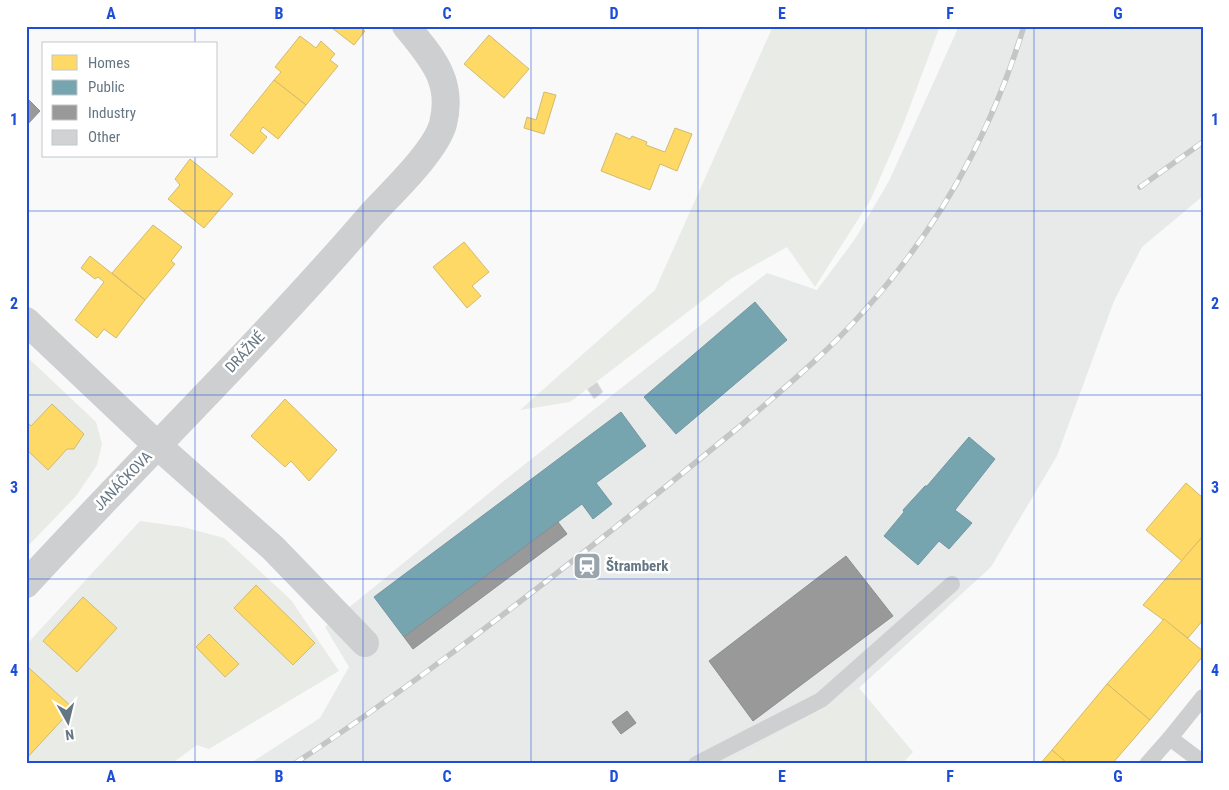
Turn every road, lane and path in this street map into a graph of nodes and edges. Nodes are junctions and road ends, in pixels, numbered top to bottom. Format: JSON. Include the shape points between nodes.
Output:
{"nodes":[{"id":1,"x":406,"y":26,"type":"edge"},
{"id":2,"x":26,"y":321,"type":"edge"},
{"id":3,"x":158,"y":446,"type":"junction"},
{"id":4,"x":26,"y":584,"type":"edge"},
{"id":5,"x":952,"y":584,"type":"dead end"},
{"id":6,"x":365,"y":642,"type":"dead end"},
{"id":7,"x":1203,"y":697,"type":"edge"},
{"id":8,"x":1170,"y":738,"type":"junction"},
{"id":9,"x":696,"y":764,"type":"edge"},
{"id":10,"x":1147,"y":764,"type":"edge"},
{"id":11,"x":1203,"y":764,"type":"edge"}],
"edges":[{"from":1,"to":3,"type":"street","name":"DRÁŽNÉ","via":[[439,68],[445,90],[443,124],[436,140],[350,240]]},
{"from":2,"to":3,"type":"street","name":"JANÁČKOVA"},
{"from":3,"to":4,"type":"street","name":"JANÁČKOVA"},
{"from":3,"to":6,"type":"street","via":[[273,548]]},
{"from":5,"to":9,"type":"lane","via":[[821,700]]},
{"from":7,"to":8,"type":"lane"},
{"from":8,"to":10,"type":"lane"},
{"from":8,"to":11,"type":"lane"}]}
